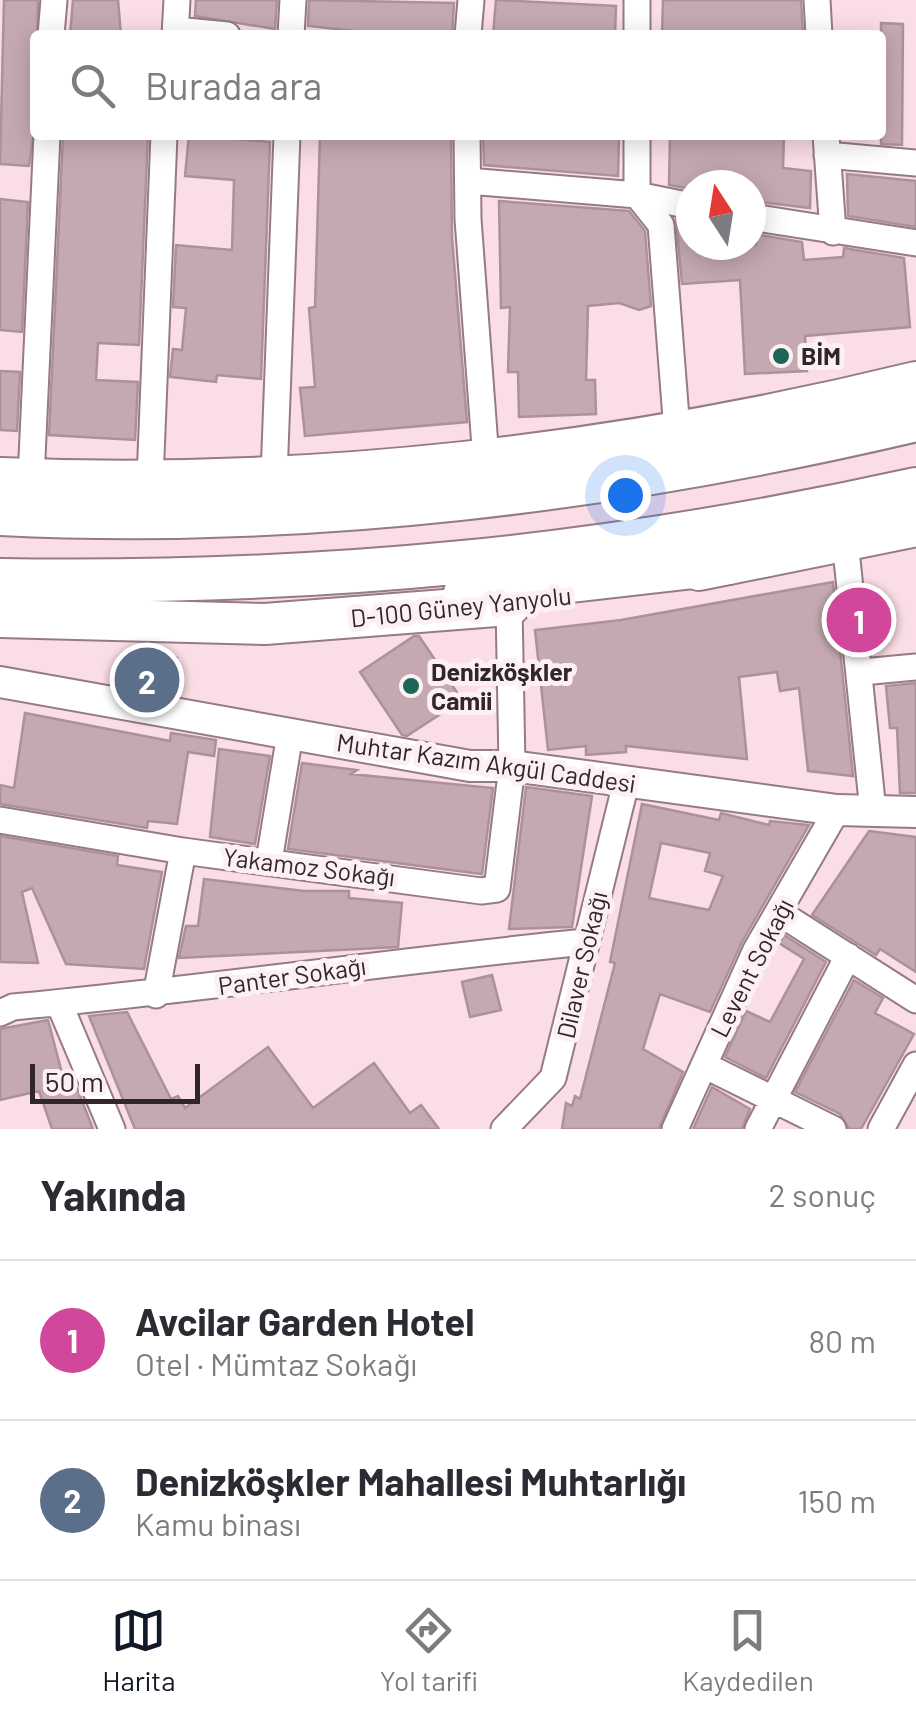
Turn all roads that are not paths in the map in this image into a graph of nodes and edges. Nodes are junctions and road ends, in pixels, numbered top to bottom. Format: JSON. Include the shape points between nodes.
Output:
{"nodes":[{"id":1,"x":54,"y":0,"type":"edge"},
{"id":2,"x":177,"y":0,"type":"edge"},
{"id":3,"x":293,"y":0,"type":"edge"},
{"id":4,"x":471,"y":0,"type":"edge"},
{"id":5,"x":637,"y":0,"type":"edge"},
{"id":6,"x":817,"y":0,"type":"edge"},
{"id":7,"x":52,"y":30,"type":"edge"},
{"id":8,"x":175,"y":30,"type":"edge"},
{"id":9,"x":291,"y":30,"type":"edge"},
{"id":10,"x":468,"y":30,"type":"edge"},
{"id":11,"x":637,"y":30,"type":"edge"},
{"id":12,"x":819,"y":30,"type":"edge"},
{"id":13,"x":47,"y":140,"type":"edge"},
{"id":14,"x":164,"y":140,"type":"edge"},
{"id":15,"x":288,"y":140,"type":"edge"},
{"id":16,"x":467,"y":140,"type":"edge"},
{"id":17,"x":637,"y":140,"type":"edge"},
{"id":18,"x":826,"y":145,"type":"edge"},
{"id":19,"x":916,"y":163,"type":"edge"},
{"id":20,"x":468,"y":181,"type":"junction"},
{"id":21,"x":637,"y":195,"type":"junction"},
{"id":22,"x":676,"y":203,"type":"edge"},
{"id":23,"x":766,"y":220,"type":"edge"},
{"id":24,"x":832,"y":232,"type":"junction"},
{"id":25,"x":916,"y":243,"type":"edge"},
{"id":26,"x":916,"y":382,"type":"edge"},
{"id":27,"x":916,"y":420,"type":"edge"},
{"id":28,"x":676,"y":430,"type":"junction"},
{"id":29,"x":486,"y":460,"type":"junction"},
{"id":30,"x":274,"y":476,"type":"junction"},
{"id":31,"x":16,"y":478,"type":"edge"},
{"id":32,"x":150,"y":480,"type":"junction"},
{"id":33,"x":916,"y":489,"type":"edge"},
{"id":34,"x":0,"y":514,"type":"edge"},
{"id":35,"x":916,"y":526,"type":"edge"},
{"id":36,"x":846,"y":540,"type":"junction"},
{"id":37,"x":729,"y":563,"type":"junction"},
{"id":38,"x":0,"y":580,"type":"edge"},
{"id":39,"x":0,"y":598,"type":"edge"},
{"id":40,"x":509,"y":605,"type":"junction"},
{"id":41,"x":0,"y":618,"type":"edge"},
{"id":42,"x":916,"y":667,"type":"edge"},
{"id":43,"x":862,"y":672,"type":"junction"},
{"id":44,"x":0,"y":682,"type":"edge"},
{"id":45,"x":290,"y":734,"type":"junction"},
{"id":46,"x":512,"y":766,"type":"junction"},
{"id":47,"x":626,"y":783,"type":"junction"},
{"id":48,"x":837,"y":810,"type":"junction"},
{"id":49,"x":873,"y":811,"type":"junction"},
{"id":50,"x":916,"y":812,"type":"edge"},
{"id":51,"x":0,"y":820,"type":"edge"},
{"id":52,"x":183,"y":852,"type":"junction"},
{"id":53,"x":269,"y":861,"type":"junction"},
{"id":54,"x":778,"y":912,"type":"junction"},
{"id":55,"x":586,"y":942,"type":"junction"},
{"id":56,"x":848,"y":956,"type":"junction"},
{"id":57,"x":156,"y":995,"type":"junction"},
{"id":58,"x":916,"y":1000,"type":"edge"},
{"id":59,"x":59,"y":1003,"type":"junction"},
{"id":60,"x":0,"y":1012,"type":"edge"},
{"id":61,"x":916,"y":1064,"type":"edge"},
{"id":62,"x":704,"y":1066,"type":"junction"},
{"id":63,"x":773,"y":1100,"type":"junction"},
{"id":64,"x":112,"y":1129,"type":"edge"},
{"id":65,"x":504,"y":1129,"type":"edge"},
{"id":66,"x":675,"y":1129,"type":"edge"},
{"id":67,"x":758,"y":1129,"type":"edge"},
{"id":68,"x":833,"y":1129,"type":"edge"},
{"id":69,"x":881,"y":1129,"type":"edge"}],
"edges":[{"from":1,"to":7,"type":"street"},
{"from":2,"to":8,"type":"street"},
{"from":3,"to":9,"type":"street"},
{"from":4,"to":10,"type":"street"},
{"from":5,"to":11,"type":"street"},
{"from":6,"to":12,"type":"street"},
{"from":13,"to":31,"type":"street"},
{"from":14,"to":32,"type":"street"},
{"from":15,"to":30,"type":"street"},
{"from":16,"to":20,"type":"street"},
{"from":17,"to":21,"type":"street"},
{"from":18,"to":19,"type":"street"},
{"from":18,"to":24,"type":"street"},
{"from":20,"to":21,"type":"street"},
{"from":20,"to":29,"type":"street"},
{"from":21,"to":22,"type":"street"},
{"from":21,"to":28,"type":"street","via":[[661,225]]},
{"from":23,"to":24,"type":"street"},
{"from":24,"to":25,"type":"street"},
{"from":26,"to":28,"type":"main road"},
{"from":27,"to":34,"type":"highway","via":[[696,463],[457,498],[207,514]]},
{"from":28,"to":29,"type":"main road"},
{"from":29,"to":30,"type":"main road"},
{"from":30,"to":32,"type":"main road"},
{"from":31,"to":32,"type":"main road"},
{"from":33,"to":38,"type":"highway","via":[[674,538],[458,566],[198,581]]},
{"from":35,"to":36,"type":"main road","name":"D-100 Güney Yanyolu"},
{"from":36,"to":37,"type":"main road","name":"D-100 Güney Yanyolu"},
{"from":36,"to":43,"type":"street"},
{"from":37,"to":39,"type":"highway","via":[[576,584],[329,604]]},
{"from":37,"to":40,"type":"main road","name":"D-100 Güney Yanyolu"},
{"from":40,"to":41,"type":"main road","name":"D-100 Güney Yanyolu","via":[[265,624]]},
{"from":40,"to":46,"type":"street"},
{"from":42,"to":43,"type":"street"},
{"from":43,"to":49,"type":"street"},
{"from":44,"to":45,"type":"street","name":"Muhtar Kazım Akgül Caddesi"},
{"from":45,"to":46,"type":"street","name":"Muhtar Kazım Akgül Caddesi","via":[[470,766]]},
{"from":45,"to":53,"type":"street"},
{"from":46,"to":47,"type":"street","name":"Muhtar Kazım Akgül Caddesi"},
{"from":46,"to":53,"type":"street","name":"Yakamoz Sokağı","via":[[496,889]]},
{"from":47,"to":48,"type":"street","name":"Muhtar Kazım Akgül Caddesi"},
{"from":47,"to":55,"type":"street","name":"Dilaver Sokağı"},
{"from":48,"to":49,"type":"street","name":"Muhtar Kazım Akgül Caddesi"},
{"from":48,"to":54,"type":"street","name":"Levent Sokağı"},
{"from":49,"to":50,"type":"street","name":"Muhtar Kazım Akgül Caddesi"},
{"from":51,"to":52,"type":"street","name":"Yakamoz Sokağı"},
{"from":52,"to":53,"type":"street","name":"Yakamoz Sokağı"},
{"from":52,"to":57,"type":"street"},
{"from":54,"to":56,"type":"street"},
{"from":54,"to":62,"type":"street","name":"Levent Sokağı"},
{"from":55,"to":57,"type":"street","name":"Panter Sokağı"},
{"from":55,"to":65,"type":"street","name":"Dilaver Sokağı","via":[[553,1078]]},
{"from":56,"to":58,"type":"street"},
{"from":56,"to":63,"type":"street"},
{"from":57,"to":59,"type":"street","name":"Panter Sokağı"},
{"from":59,"to":60,"type":"street","name":"Panter Sokağı"},
{"from":59,"to":64,"type":"street"},
{"from":61,"to":69,"type":"street"},
{"from":62,"to":63,"type":"street"},
{"from":62,"to":66,"type":"street","name":"Levent Sokağı"},
{"from":63,"to":67,"type":"street"},
{"from":63,"to":68,"type":"street"}]}
